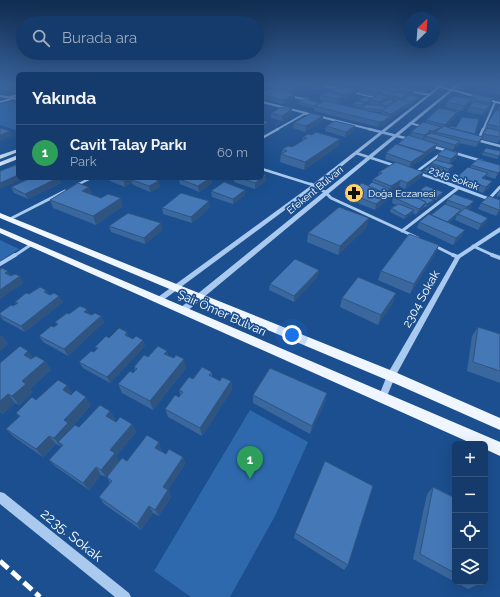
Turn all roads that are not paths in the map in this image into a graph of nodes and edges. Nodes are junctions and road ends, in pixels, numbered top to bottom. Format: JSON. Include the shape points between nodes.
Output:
{"nodes":[{"id":1,"x":306,"y":113,"type":"joint"},
{"id":2,"x":409,"y":113,"type":"edge"},
{"id":3,"x":423,"y":113,"type":"edge"},
{"id":4,"x":490,"y":113,"type":"edge"},
{"id":5,"x":390,"y":120,"type":"edge"},
{"id":6,"x":397,"y":122,"type":"junction"},
{"id":7,"x":410,"y":124,"type":"junction"},
{"id":8,"x":425,"y":127,"type":"edge"},
{"id":9,"x":384,"y":132,"type":"junction"},
{"id":10,"x":397,"y":135,"type":"junction"},
{"id":11,"x":264,"y":137,"type":"edge"},
{"id":12,"x":470,"y":138,"type":"edge"},
{"id":13,"x":411,"y":139,"type":"edge"},
{"id":14,"x":478,"y":140,"type":"junction"},
{"id":15,"x":424,"y":144,"type":"edge"},
{"id":16,"x":500,"y":146,"type":"edge"},
{"id":17,"x":445,"y":150,"type":"junction"},
{"id":18,"x":16,"y":151,"type":"edge"},
{"id":19,"x":356,"y":153,"type":"junction"},
{"id":20,"x":0,"y":157,"type":"edge"},
{"id":21,"x":16,"y":157,"type":"edge"},
{"id":22,"x":369,"y":157,"type":"junction"},
{"id":23,"x":486,"y":163,"type":"edge"},
{"id":24,"x":0,"y":164,"type":"edge"},
{"id":25,"x":403,"y":168,"type":"edge"},
{"id":26,"x":264,"y":170,"type":"edge"},
{"id":27,"x":410,"y":170,"type":"edge"},
{"id":28,"x":416,"y":172,"type":"junction"},
{"id":29,"x":87,"y":180,"type":"edge"},
{"id":30,"x":314,"y":186,"type":"junction"},
{"id":31,"x":500,"y":187,"type":"edge"},
{"id":32,"x":458,"y":188,"type":"junction"},
{"id":33,"x":326,"y":192,"type":"junction"},
{"id":34,"x":489,"y":199,"type":"junction"},
{"id":35,"x":500,"y":203,"type":"edge"},
{"id":36,"x":5,"y":217,"type":"edge"},
{"id":37,"x":500,"y":229,"type":"edge"},
{"id":38,"x":0,"y":230,"type":"edge"},
{"id":39,"x":402,"y":231,"type":"junction"},
{"id":40,"x":423,"y":240,"type":"edge"},
{"id":41,"x":32,"y":244,"type":"junction"},
{"id":42,"x":430,"y":244,"type":"edge"},
{"id":43,"x":473,"y":246,"type":"junction"},
{"id":44,"x":458,"y":256,"type":"junction"},
{"id":45,"x":500,"y":258,"type":"edge"},
{"id":46,"x":0,"y":264,"type":"edge"},
{"id":47,"x":176,"y":288,"type":"junction"},
{"id":48,"x":198,"y":298,"type":"junction"},
{"id":49,"x":160,"y":300,"type":"junction"},
{"id":50,"x":183,"y":310,"type":"junction"},
{"id":51,"x":391,"y":376,"type":"junction"},
{"id":52,"x":382,"y":398,"type":"junction"},
{"id":53,"x":500,"y":424,"type":"edge"},
{"id":54,"x":500,"y":449,"type":"edge"},
{"id":55,"x":0,"y":497,"type":"edge"},
{"id":56,"x":125,"y":597,"type":"edge"}],
"edges":[{"from":1,"to":9,"type":"street"},
{"from":1,"to":11,"type":"street"},
{"from":2,"to":6,"type":"street","name":"Efekent Bulvarı"},
{"from":3,"to":7,"type":"street","name":"Efekent Bulvarı"},
{"from":4,"to":14,"type":"street"},
{"from":5,"to":6,"type":"street"},
{"from":6,"to":9,"type":"street","name":"Efekent Bulvarı"},
{"from":7,"to":8,"type":"street"},
{"from":7,"to":10,"type":"street","name":"Efekent Bulvarı"},
{"from":9,"to":10,"type":"street"},
{"from":9,"to":19,"type":"street","name":"Efekent Bulvarı"},
{"from":10,"to":13,"type":"street"},
{"from":10,"to":22,"type":"street","name":"Efekent Bulvarı"},
{"from":12,"to":14,"type":"street"},
{"from":14,"to":16,"type":"street"},
{"from":15,"to":17,"type":"street"},
{"from":17,"to":23,"type":"street"},
{"from":17,"to":28,"type":"street"},
{"from":18,"to":20,"type":"main road"},
{"from":19,"to":22,"type":"street"},
{"from":19,"to":30,"type":"street","name":"Efekent Bulvarı"},
{"from":21,"to":24,"type":"main road"},
{"from":22,"to":25,"type":"street"},
{"from":22,"to":33,"type":"street","name":"Efekent Bulvarı"},
{"from":26,"to":30,"type":"street"},
{"from":27,"to":28,"type":"street","name":"2345 Sokak"},
{"from":28,"to":32,"type":"street","name":"2345 Sokak"},
{"from":29,"to":36,"type":"street"},
{"from":30,"to":33,"type":"street"},
{"from":30,"to":47,"type":"street","name":"Efekent Bulvarı"},
{"from":31,"to":34,"type":"street"},
{"from":32,"to":34,"type":"street","name":"2345 Sokak"},
{"from":32,"to":39,"type":"street"},
{"from":33,"to":39,"type":"street","via":[[331,198]]},
{"from":33,"to":48,"type":"street","name":"Efekent Bulvarı"},
{"from":34,"to":35,"type":"street","name":"2345 Sokak"},
{"from":36,"to":47,"type":"main road","name":"Şair Ömer Bulvarı"},
{"from":37,"to":43,"type":"street","name":"2304 Sokak"},
{"from":38,"to":41,"type":"main road","name":"Şair Ömer Bulvarı"},
{"from":39,"to":40,"type":"street"},
{"from":41,"to":46,"type":"street"},
{"from":41,"to":49,"type":"main road","name":"Şair Ömer Bulvarı"},
{"from":42,"to":44,"type":"street"},
{"from":43,"to":44,"type":"street","name":"2304 Sokak"},
{"from":43,"to":45,"type":"street"},
{"from":44,"to":51,"type":"street","name":"2304 Sokak"},
{"from":47,"to":48,"type":"main road","name":"Şair Ömer Bulvarı"},
{"from":47,"to":49,"type":"street","name":"Efekent Bulvarı"},
{"from":48,"to":50,"type":"street","name":"Efekent Bulvarı"},
{"from":48,"to":51,"type":"main road","name":"Şair Ömer Bulvarı"},
{"from":49,"to":50,"type":"main road","name":"Şair Ömer Bulvarı"},
{"from":50,"to":52,"type":"main road","name":"Şair Ömer Bulvarı"},
{"from":51,"to":52,"type":"street","name":"2304 Sokak"},
{"from":51,"to":53,"type":"main road","name":"Şair Ömer Bulvarı"},
{"from":52,"to":54,"type":"main road","name":"Şair Ömer Bulvarı"},
{"from":55,"to":56,"type":"street","name":"2235. Sokak"}]}
